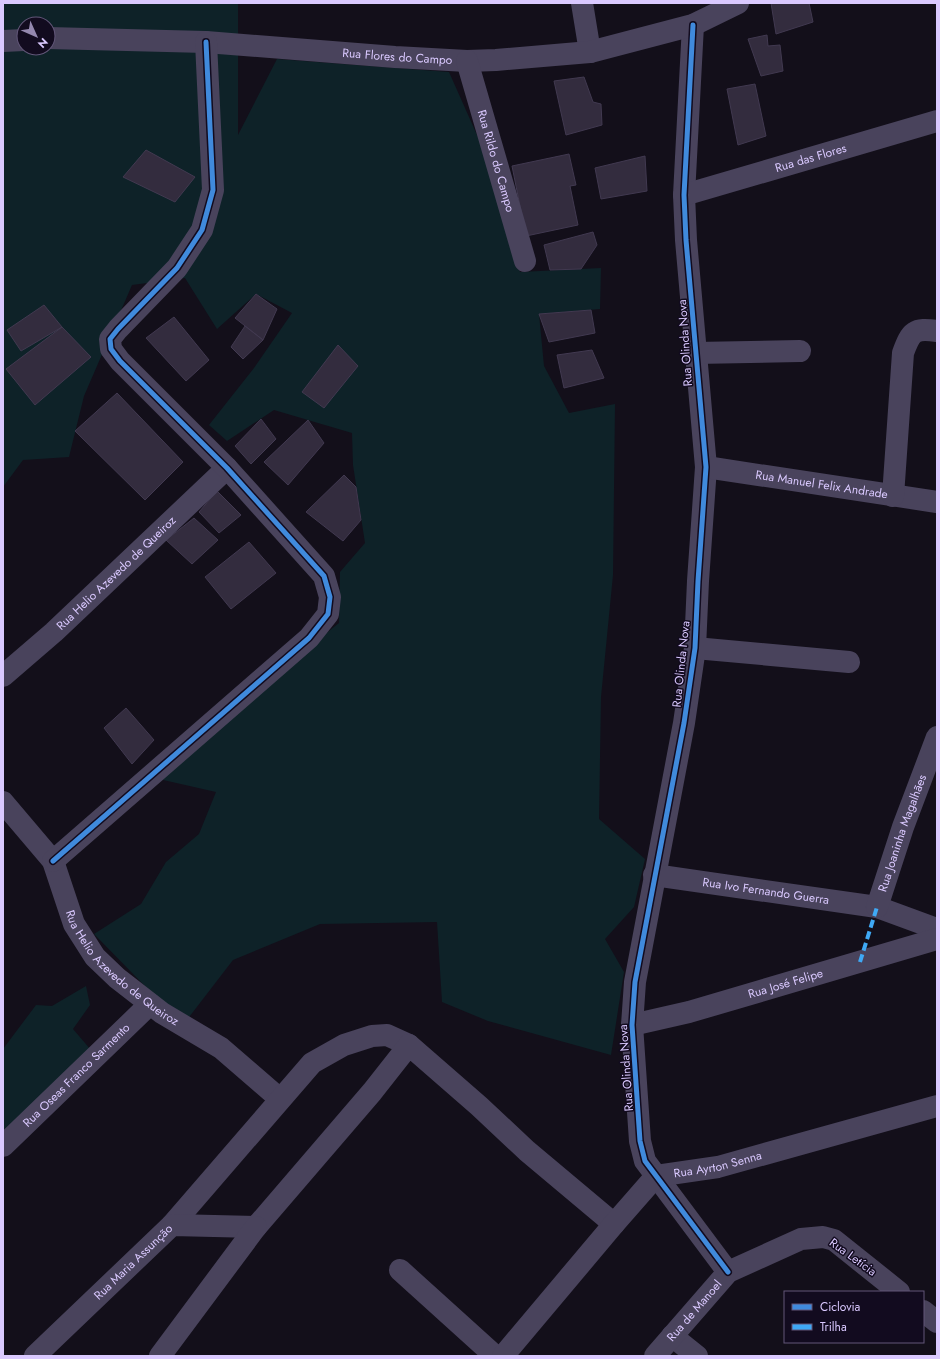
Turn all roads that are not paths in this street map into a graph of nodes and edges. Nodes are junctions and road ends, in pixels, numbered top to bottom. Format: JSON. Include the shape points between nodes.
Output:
{"nodes":[{"id":1,"x":582,"y":3,"type":"edge"},
{"id":2,"x":738,"y":3,"type":"edge"},
{"id":3,"x":693,"y":25,"type":"junction"},
{"id":4,"x":56,"y":38,"type":"edge"},
{"id":5,"x":16,"y":40,"type":"edge"},
{"id":6,"x":3,"y":41,"type":"edge"},
{"id":7,"x":206,"y":42,"type":"junction"},
{"id":8,"x":590,"y":52,"type":"junction"},
{"id":9,"x":467,"y":61,"type":"junction"},
{"id":10,"x":937,"y":121,"type":"edge"},
{"id":11,"x":684,"y":195,"type":"junction"},
{"id":12,"x":525,"y":261,"type":"dead end"},
{"id":13,"x":931,"y":330,"type":"edge"},
{"id":14,"x":800,"y":351,"type":"dead end"},
{"id":15,"x":695,"y":353,"type":"junction"},
{"id":16,"x":706,"y":467,"type":"junction"},
{"id":17,"x":227,"y":468,"type":"junction"},
{"id":18,"x":893,"y":496,"type":"junction"},
{"id":19,"x":937,"y":502,"type":"edge"},
{"id":20,"x":695,"y":648,"type":"junction"},
{"id":21,"x":849,"y":662,"type":"dead end"},
{"id":22,"x":3,"y":676,"type":"edge"},
{"id":23,"x":937,"y":738,"type":"edge"},
{"id":24,"x":3,"y":802,"type":"edge"},
{"id":25,"x":53,"y":861,"type":"junction"},
{"id":26,"x":654,"y":875,"type":"junction"},
{"id":27,"x":877,"y":907,"type":"junction"},
{"id":28,"x":937,"y":929,"type":"edge"},
{"id":29,"x":937,"y":939,"type":"edge"},
{"id":30,"x":150,"y":1004,"type":"junction"},
{"id":31,"x":632,"y":1025,"type":"junction"},
{"id":32,"x":410,"y":1045,"type":"junction"},
{"id":33,"x":280,"y":1099,"type":"junction"},
{"id":34,"x":937,"y":1106,"type":"edge"},
{"id":35,"x":3,"y":1146,"type":"edge"},
{"id":36,"x":656,"y":1176,"type":"junction"},
{"id":37,"x":614,"y":1224,"type":"junction"},
{"id":38,"x":172,"y":1226,"type":"junction"},
{"id":39,"x":256,"y":1227,"type":"junction"},
{"id":40,"x":801,"y":1239,"type":"joint"},
{"id":41,"x":400,"y":1270,"type":"dead end"},
{"id":42,"x":728,"y":1272,"type":"junction"},
{"id":43,"x":898,"y":1291,"type":"edge"},
{"id":44,"x":924,"y":1312,"type":"edge"},
{"id":45,"x":937,"y":1322,"type":"edge"},
{"id":46,"x":672,"y":1336,"type":"junction"},
{"id":47,"x":35,"y":1356,"type":"edge"},
{"id":48,"x":160,"y":1356,"type":"edge"},
{"id":49,"x":495,"y":1356,"type":"edge"},
{"id":50,"x":503,"y":1356,"type":"edge"},
{"id":51,"x":655,"y":1356,"type":"edge"},
{"id":52,"x":697,"y":1356,"type":"edge"}],
"edges":[{"from":1,"to":8,"type":"street"},
{"from":2,"to":3,"type":"street","name":"Rua Flores do Campo"},
{"from":3,"to":8,"type":"street","name":"Rua Flores do Campo"},
{"from":3,"to":11,"type":"street","name":"Rua Olinda Nova"},
{"from":4,"to":7,"type":"street","name":"Rua Flores do Campo"},
{"from":5,"to":6,"type":"street"},
{"from":7,"to":9,"type":"street","name":"Rua Flores do Campo"},
{"from":7,"to":17,"type":"street","via":[[213,190],[202,230],[177,268],[110,339],[111,349],[120,361]]},
{"from":8,"to":9,"type":"street","name":"Rua Flores do Campo"},
{"from":9,"to":12,"type":"street","name":"Rua Rildo do Campo"},
{"from":10,"to":11,"type":"street","name":"Rua das Flores"},
{"from":11,"to":15,"type":"street","name":"Rua Olinda Nova"},
{"from":13,"to":18,"type":"street","via":[[915,332],[909,337],[903,353]]},
{"from":14,"to":15,"type":"street"},
{"from":15,"to":16,"type":"street","name":"Rua Olinda Nova"},
{"from":16,"to":18,"type":"street","name":"Rua Manuel Felix Andrade"},
{"from":16,"to":20,"type":"street","name":"Rua Olinda Nova"},
{"from":17,"to":22,"type":"street","name":"Rua Helio Azevedo de Queiroz","via":[[54,632]]},
{"from":17,"to":25,"type":"street","via":[[324,576],[330,596],[328,614],[309,638]]},
{"from":18,"to":19,"type":"street","name":"Rua Manuel Felix Andrade"},
{"from":20,"to":21,"type":"street"},
{"from":20,"to":26,"type":"street","name":"Rua Olinda Nova","via":[[684,723]]},
{"from":23,"to":27,"type":"street","name":"Rua Joaninha Magalhães","via":[[903,827]]},
{"from":24,"to":25,"type":"street","name":"Rua Helio Azevedo de Queiroz"},
{"from":25,"to":30,"type":"street","name":"Rua Helio Azevedo de Queiroz","via":[[74,924],[95,957]]},
{"from":26,"to":27,"type":"street","name":"Rua Ivo Fernando Guerra"},
{"from":26,"to":31,"type":"street","name":"Rua Olinda Nova","via":[[635,982]]},
{"from":27,"to":28,"type":"street","name":"Rua Ivo Fernando Guerra"},
{"from":29,"to":31,"type":"street","name":"Rua José Felipe","via":[[690,1012]]},
{"from":30,"to":33,"type":"street","name":"Rua Helio Azevedo de Queiroz","via":[[221,1048]]},
{"from":30,"to":35,"type":"street","name":"Rua Oseas Franco Sarmento"},
{"from":31,"to":36,"type":"street","name":"Rua Olinda Nova","via":[[640,1141],[645,1162]]},
{"from":32,"to":33,"type":"street","via":[[387,1035],[372,1036],[344,1045],[312,1063]]},
{"from":32,"to":37,"type":"street","via":[[527,1151]]},
{"from":32,"to":39,"type":"street"},
{"from":33,"to":38,"type":"street"},
{"from":34,"to":36,"type":"street","name":"Rua Ayrton Senna","via":[[718,1166]]},
{"from":36,"to":37,"type":"street","name":"Rua Ayrton Senna"},
{"from":36,"to":42,"type":"street","name":"Rua Olinda Nova"},
{"from":37,"to":50,"type":"street","name":"Rua Ayrton Senna"},
{"from":38,"to":39,"type":"street","name":"Rua Maria Assunção"},
{"from":38,"to":47,"type":"street","name":"Rua Maria Assunção"},
{"from":39,"to":48,"type":"street"},
{"from":40,"to":42,"type":"street","name":"Rua de Manoel"},
{"from":40,"to":43,"type":"street","name":"Rua Letícia","via":[[823,1237],[834,1240]]},
{"from":41,"to":49,"type":"street"},
{"from":42,"to":46,"type":"street","name":"Rua de Manoel"},
{"from":44,"to":45,"type":"street"},
{"from":46,"to":51,"type":"street","name":"Rua de Manoel"},
{"from":46,"to":52,"type":"street"}]}
